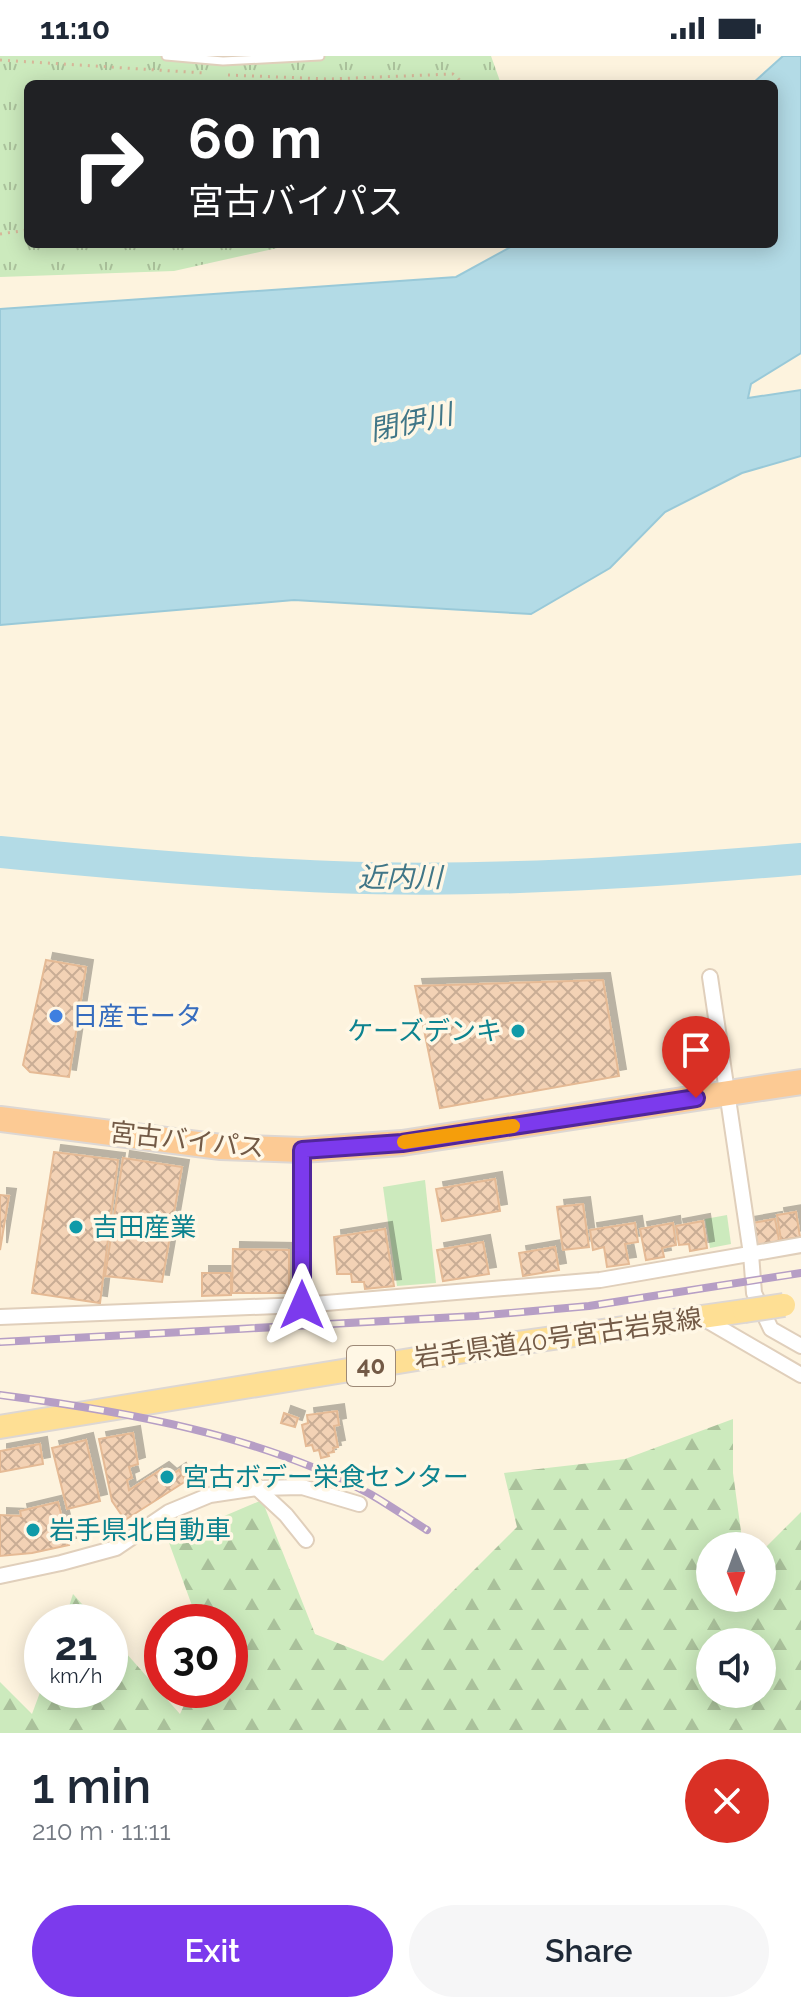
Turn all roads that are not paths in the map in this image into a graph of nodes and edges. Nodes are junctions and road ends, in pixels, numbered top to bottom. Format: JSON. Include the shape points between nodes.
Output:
{"nodes":[{"id":1,"x":166,"y":56,"type":"edge"},
{"id":2,"x":320,"y":56,"type":"edge"},
{"id":3,"x":710,"y":977,"type":"dead end"},
{"id":4,"x":801,"y":1082,"type":"edge"},
{"id":5,"x":726,"y":1093,"type":"junction"},
{"id":6,"x":0,"y":1119,"type":"edge"},
{"id":7,"x":302,"y":1150,"type":"junction"},
{"id":8,"x":801,"y":1245,"type":"edge"},
{"id":9,"x":751,"y":1254,"type":"junction"},
{"id":10,"x":792,"y":1304,"type":"edge"},
{"id":11,"x":302,"y":1305,"type":"junction"},
{"id":12,"x":0,"y":1317,"type":"edge"},
{"id":13,"x":701,"y":1317,"type":"junction"},
{"id":14,"x":801,"y":1346,"type":"edge"},
{"id":15,"x":801,"y":1375,"type":"edge"},
{"id":16,"x":0,"y":1427,"type":"edge"},
{"id":17,"x":257,"y":1488,"type":"junction"},
{"id":18,"x":359,"y":1504,"type":"dead end"},
{"id":19,"x":306,"y":1540,"type":"dead end"},
{"id":20,"x":0,"y":1576,"type":"edge"}],
"edges":[{"from":1,"to":2,"type":"lane","via":[[223,61]]},
{"from":3,"to":5,"type":"street"},
{"from":4,"to":5,"type":"highway","name":"宮古バイパス"},
{"from":5,"to":7,"type":"highway","name":"宮古バイパス","via":[[402,1143]]},
{"from":5,"to":9,"type":"street"},
{"from":6,"to":7,"type":"highway","name":"宮古バイパス","via":[[221,1147]]},
{"from":7,"to":11,"type":"street"},
{"from":8,"to":9,"type":"street"},
{"from":9,"to":11,"type":"street","via":[[600,1280]]},
{"from":9,"to":14,"type":"street","via":[[754,1293],[771,1329]]},
{"from":10,"to":13,"type":"main road","name":"岩手県道40号宮古岩泉線","number":"40","bridge":true},
{"from":11,"to":12,"type":"street"},
{"from":13,"to":15,"type":"street"},
{"from":13,"to":16,"type":"main road","name":"岩手県道40号宮古岩泉線","number":"40"},
{"from":17,"to":18,"type":"street","via":[[302,1487]]},
{"from":17,"to":19,"type":"street"},
{"from":17,"to":20,"type":"street","via":[[210,1495],[169,1512],[116,1548]]}]}
